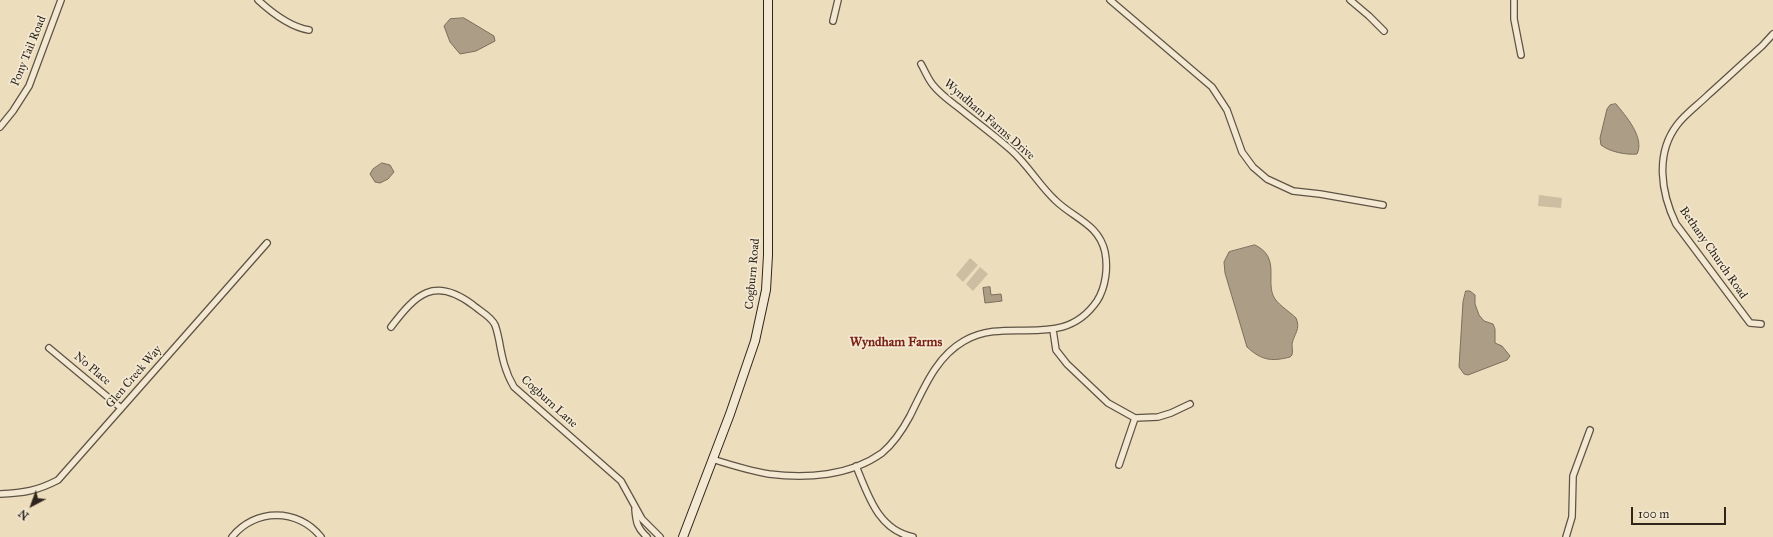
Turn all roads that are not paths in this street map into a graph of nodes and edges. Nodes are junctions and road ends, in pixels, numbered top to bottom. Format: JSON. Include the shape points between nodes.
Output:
{"nodes":[{"id":1,"x":61,"y":0,"type":"edge"},
{"id":2,"x":258,"y":0,"type":"edge"},
{"id":3,"x":768,"y":0,"type":"edge"},
{"id":4,"x":838,"y":0,"type":"edge"},
{"id":5,"x":1110,"y":0,"type":"edge"},
{"id":6,"x":1350,"y":0,"type":"edge"},
{"id":7,"x":1514,"y":0,"type":"edge"},
{"id":8,"x":833,"y":21,"type":"dead end"},
{"id":9,"x":309,"y":30,"type":"dead end"},
{"id":10,"x":1384,"y":31,"type":"dead end"},
{"id":11,"x":1773,"y":34,"type":"edge"},
{"id":12,"x":1521,"y":55,"type":"dead end"},
{"id":13,"x":922,"y":64,"type":"dead end"},
{"id":14,"x":0,"y":127,"type":"edge"},
{"id":15,"x":1382,"y":205,"type":"dead end"},
{"id":16,"x":267,"y":243,"type":"dead end"},
{"id":17,"x":1761,"y":324,"type":"dead end"},
{"id":18,"x":391,"y":327,"type":"dead end"},
{"id":19,"x":1053,"y":330,"type":"junction"},
{"id":20,"x":49,"y":348,"type":"dead end"},
{"id":21,"x":1190,"y":404,"type":"dead end"},
{"id":22,"x":121,"y":408,"type":"junction"},
{"id":23,"x":1135,"y":418,"type":"junction"},
{"id":24,"x":1590,"y":430,"type":"dead end"},
{"id":25,"x":712,"y":459,"type":"junction"},
{"id":26,"x":1119,"y":465,"type":"dead end"},
{"id":27,"x":856,"y":466,"type":"junction"},
{"id":28,"x":0,"y":494,"type":"edge"},
{"id":29,"x":634,"y":507,"type":"junction"},
{"id":30,"x":232,"y":537,"type":"edge"},
{"id":31,"x":321,"y":537,"type":"edge"},
{"id":32,"x":647,"y":537,"type":"edge"},
{"id":33,"x":660,"y":537,"type":"edge"},
{"id":34,"x":683,"y":537,"type":"edge"},
{"id":35,"x":913,"y":537,"type":"edge"},
{"id":36,"x":1566,"y":537,"type":"edge"}],
"edges":[{"from":1,"to":14,"type":"street","name":"Pony Tail Road","via":[[29,86]]},
{"from":2,"to":9,"type":"street","via":[[298,28]]},
{"from":3,"to":25,"type":"street","name":"Cogburn Road","via":[[766,290],[755,341]]},
{"from":4,"to":8,"type":"street"},
{"from":5,"to":15,"type":"street","via":[[1212,87],[1227,110],[1242,152],[1253,167],[1267,179],[1298,192]]},
{"from":6,"to":10,"type":"street"},
{"from":7,"to":12,"type":"street","via":[[1514,19]]},
{"from":11,"to":17,"type":"street","name":"Bethany Church Road","via":[[1678,123],[1668,141],[1663,164],[1664,194],[1676,224],[1750,323]]},
{"from":13,"to":19,"type":"street","name":"Wyndham Farms Drive","via":[[932,85],[943,96],[1012,151],[1054,200],[1098,234],[1106,261],[1099,298],[1079,319],[1068,326]]},
{"from":16,"to":22,"type":"street","name":"Glen Creek Way"},
{"from":18,"to":29,"type":"street","name":"Cogburn Lane","via":[[416,297],[429,291],[446,290],[460,295],[489,317],[495,325],[503,362],[514,387],[622,481]]},
{"from":19,"to":23,"type":"street","via":[[1056,350],[1067,364],[1108,403]]},
{"from":19,"to":27,"type":"street","name":"Wyndham Farms Drive","via":[[991,331],[956,346],[937,366],[895,440],[881,453]]},
{"from":20,"to":22,"type":"street","name":"No Place"},
{"from":21,"to":23,"type":"street","via":[[1158,417]]},
{"from":22,"to":28,"type":"street","name":"Glen Creek Way","via":[[58,480],[32,492]]},
{"from":23,"to":26,"type":"street"},
{"from":24,"to":36,"type":"street","via":[[1573,476],[1572,517]]},
{"from":25,"to":27,"type":"street","name":"Wyndham Farms Drive","via":[[750,470],[787,476],[825,474]]},
{"from":25,"to":34,"type":"street","name":"Cogburn Road"},
{"from":27,"to":35,"type":"street","via":[[871,503],[884,520],[896,531]]},
{"from":29,"to":32,"type":"street","name":"Cogburn Lane","via":[[638,528]]},
{"from":29,"to":33,"type":"street","name":"Cogburn Lane","via":[[645,524]]},
{"from":30,"to":31,"type":"street","via":[[255,519],[272,515],[297,518],[313,527]]}]}
